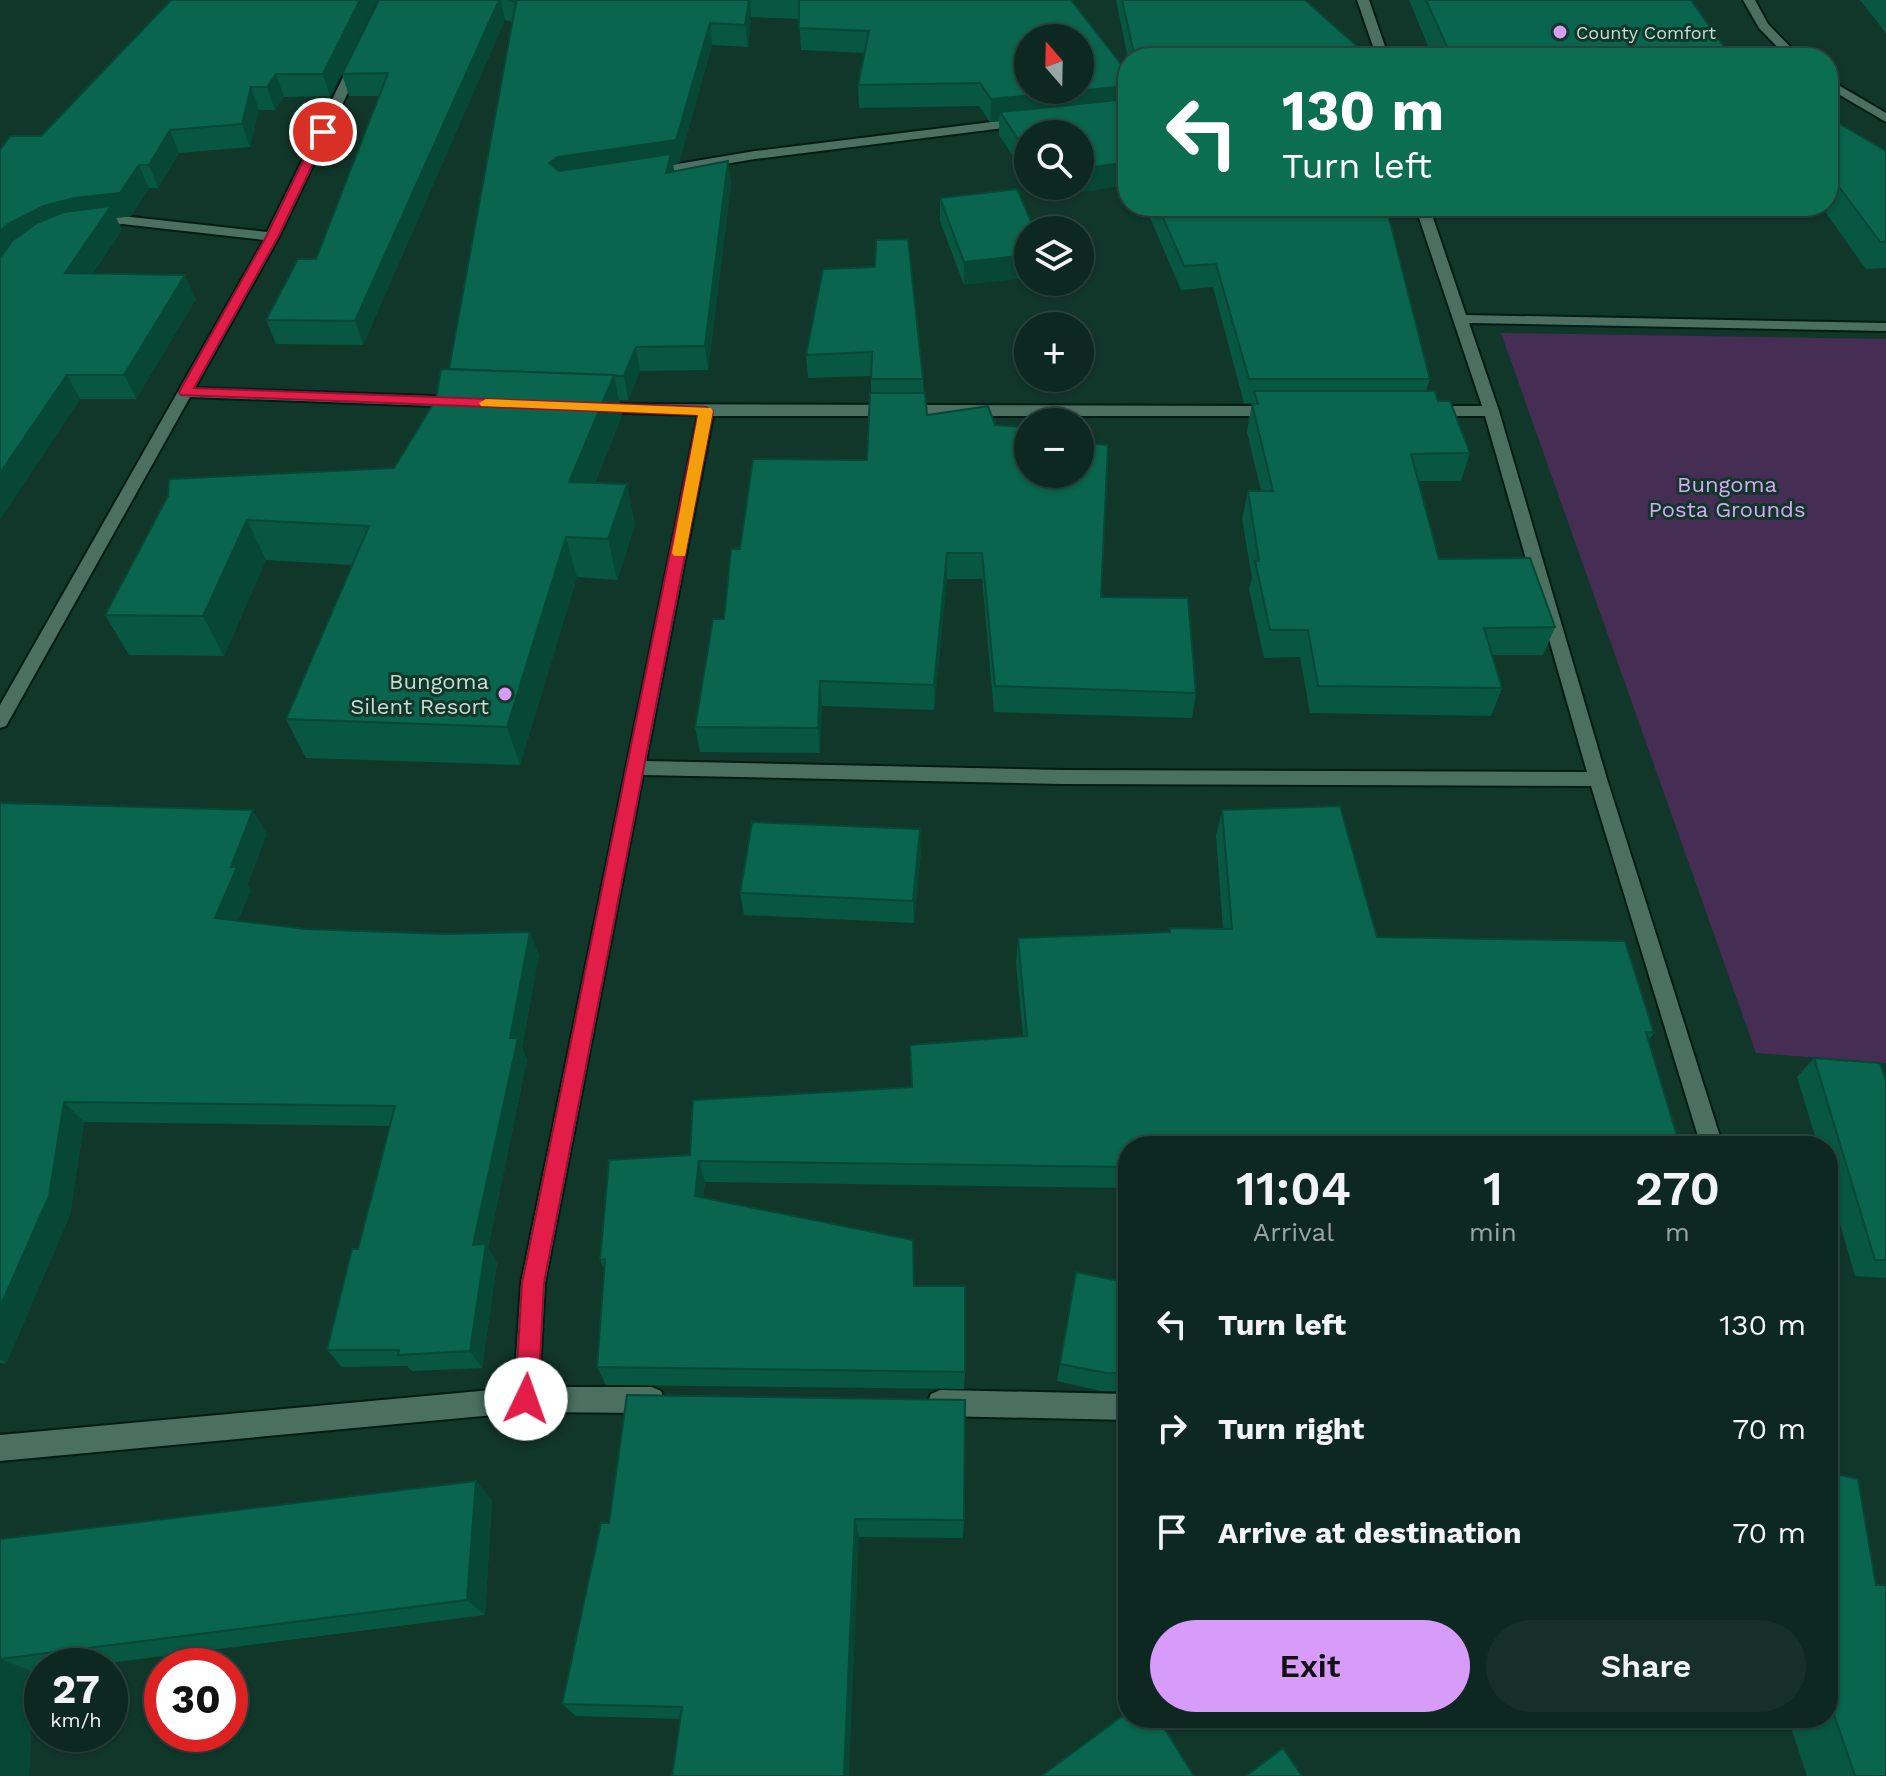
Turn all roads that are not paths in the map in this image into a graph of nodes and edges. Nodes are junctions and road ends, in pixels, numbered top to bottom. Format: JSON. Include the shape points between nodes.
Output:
{"nodes":[{"id":1,"x":1363,"y":0,"type":"edge"},
{"id":2,"x":1749,"y":0,"type":"edge"},
{"id":3,"x":366,"y":42,"type":"edge"},
{"id":4,"x":1380,"y":48,"type":"edge"},
{"id":5,"x":1785,"y":48,"type":"edge"},
{"id":6,"x":1838,"y":89,"type":"edge"},
{"id":7,"x":1886,"y":118,"type":"edge"},
{"id":8,"x":1014,"y":124,"type":"edge"},
{"id":9,"x":634,"y":176,"type":"edge"},
{"id":10,"x":1426,"y":216,"type":"edge"},
{"id":11,"x":75,"y":230,"type":"edge"},
{"id":12,"x":272,"y":237,"type":"junction"},
{"id":13,"x":1462,"y":319,"type":"junction"},
{"id":14,"x":1886,"y":327,"type":"edge"},
{"id":15,"x":185,"y":392,"type":"junction"},
{"id":16,"x":469,"y":402,"type":"edge"},
{"id":17,"x":580,"y":406,"type":"edge"},
{"id":18,"x":706,"y":411,"type":"junction"},
{"id":19,"x":1287,"y":411,"type":"edge"},
{"id":20,"x":1412,"y":411,"type":"edge"},
{"id":21,"x":1491,"y":411,"type":"junction"},
{"id":22,"x":0,"y":721,"type":"edge"},
{"id":23,"x":635,"y":768,"type":"junction"},
{"id":24,"x":1598,"y":779,"type":"junction"},
{"id":25,"x":1709,"y":1136,"type":"edge"},
{"id":26,"x":526,"y":1399,"type":"junction"},
{"id":27,"x":669,"y":1401,"type":"edge"},
{"id":28,"x":923,"y":1403,"type":"edge"},
{"id":29,"x":1118,"y":1407,"type":"edge"},
{"id":30,"x":0,"y":1448,"type":"edge"}],
"edges":[{"from":1,"to":4,"type":"street"},
{"from":2,"to":5,"type":"street","via":[[1763,26]]},
{"from":3,"to":12,"type":"street"},
{"from":6,"to":7,"type":"street"},
{"from":8,"to":9,"type":"street","via":[[755,155]]},
{"from":10,"to":13,"type":"street"},
{"from":11,"to":12,"type":"street","via":[[122,220]]},
{"from":12,"to":15,"type":"street"},
{"from":13,"to":14,"type":"street"},
{"from":13,"to":21,"type":"street"},
{"from":15,"to":16,"type":"street"},
{"from":15,"to":22,"type":"street"},
{"from":17,"to":18,"type":"street"},
{"from":18,"to":19,"type":"street"},
{"from":18,"to":23,"type":"street"},
{"from":20,"to":21,"type":"street"},
{"from":21,"to":24,"type":"street"},
{"from":23,"to":24,"type":"street","via":[[1062,777]]},
{"from":23,"to":26,"type":"street","via":[[533,1283]]},
{"from":24,"to":25,"type":"street"},
{"from":26,"to":27,"type":"street"},
{"from":26,"to":30,"type":"street"},
{"from":28,"to":29,"type":"street"}]}
